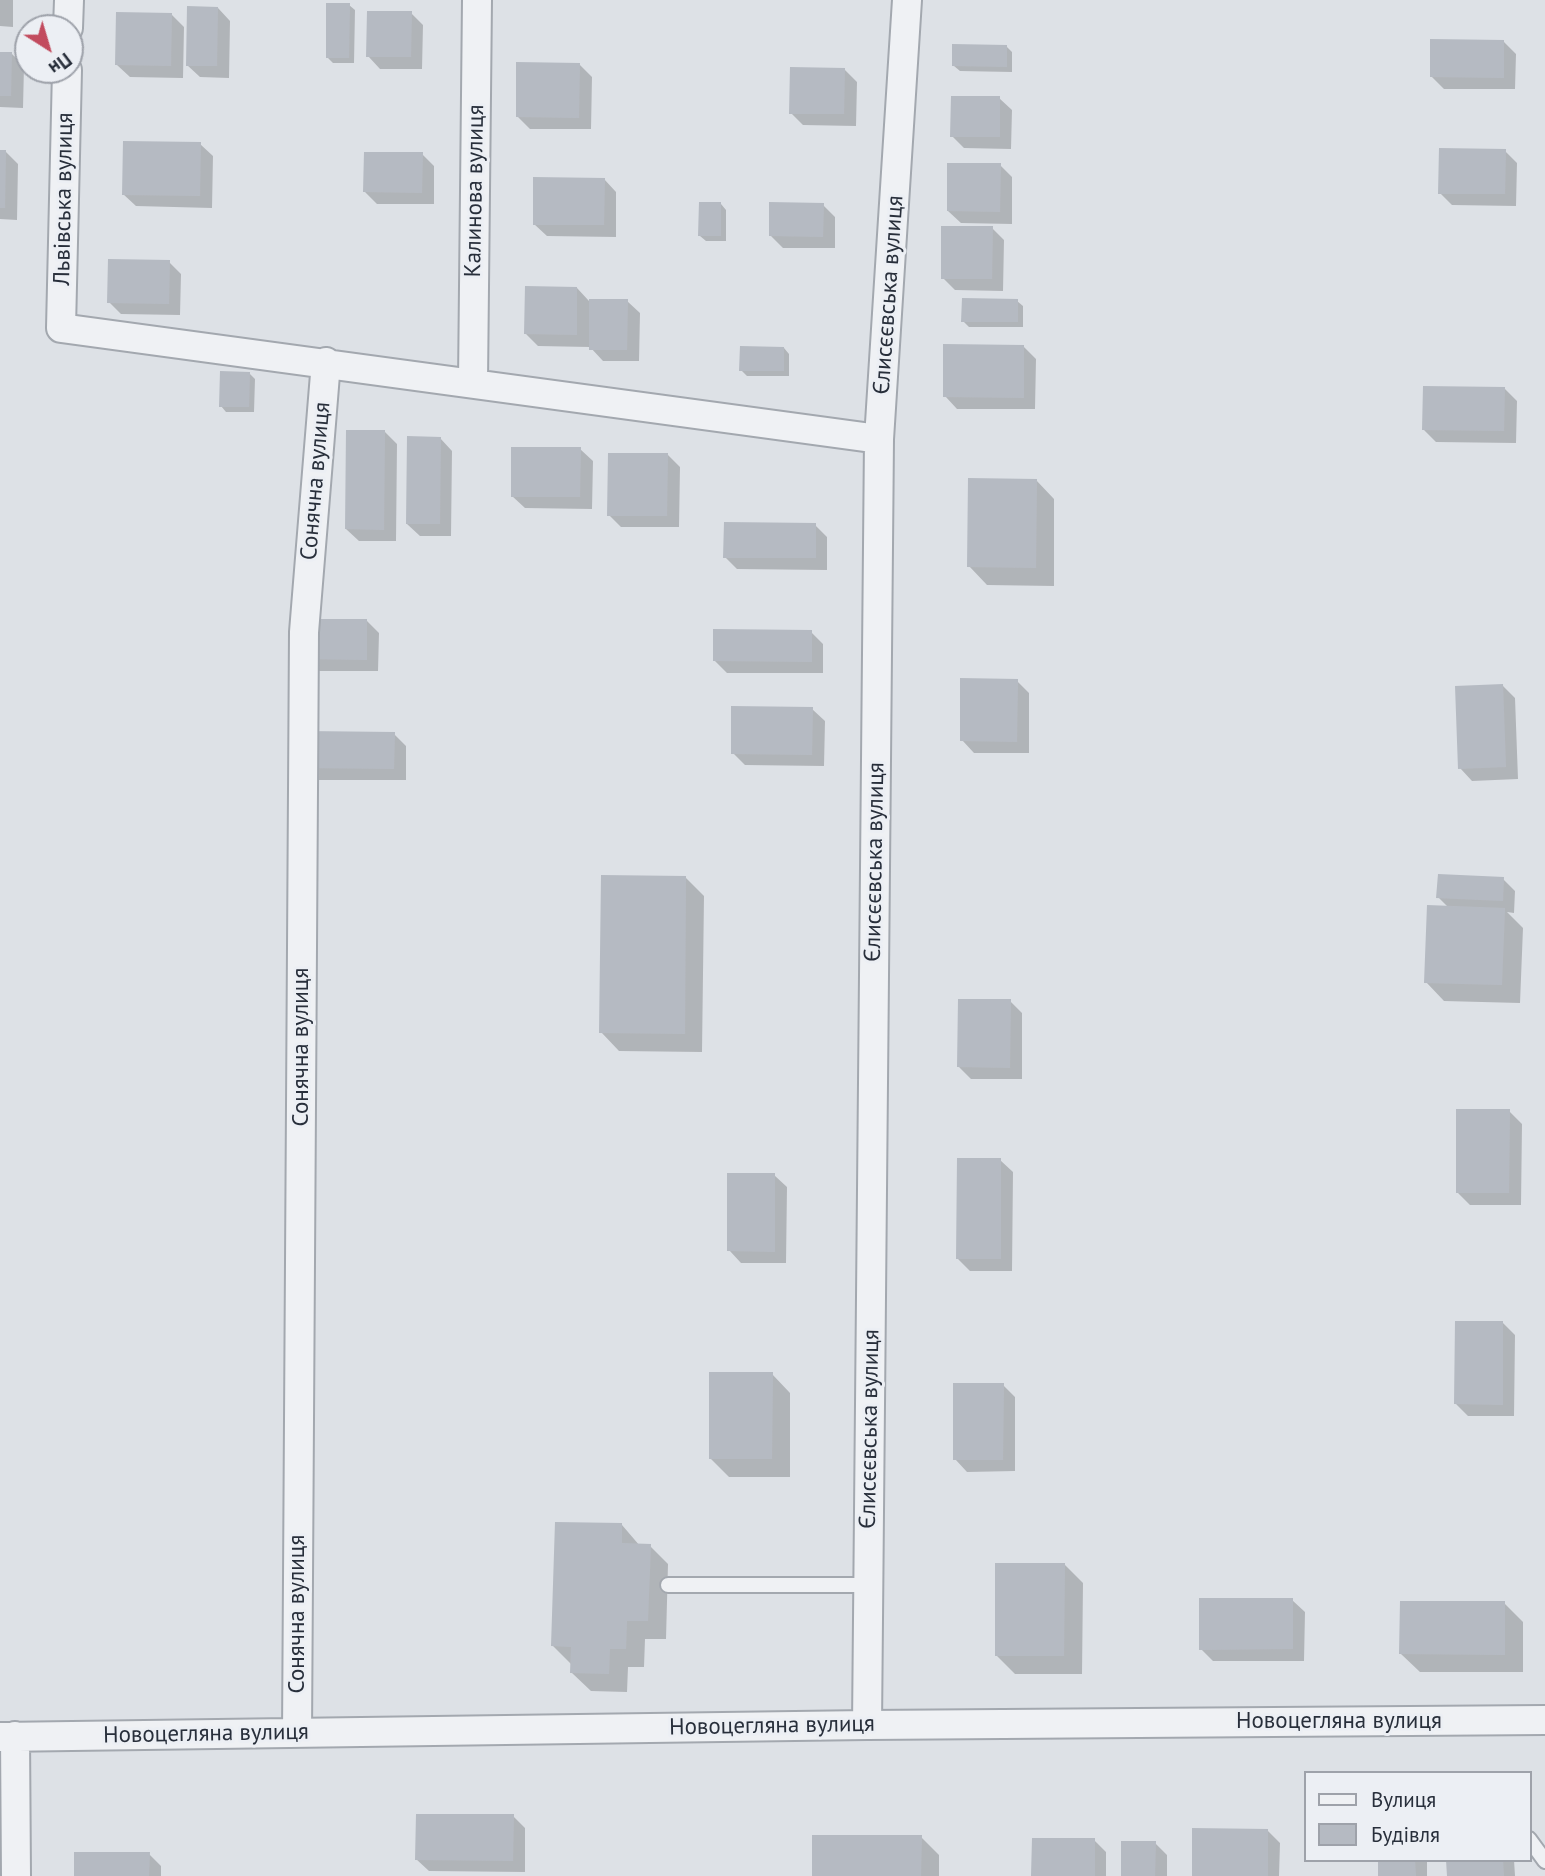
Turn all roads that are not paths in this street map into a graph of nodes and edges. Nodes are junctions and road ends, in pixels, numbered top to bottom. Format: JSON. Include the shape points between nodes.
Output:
{"nodes":[{"id":1,"x":477,"y":0,"type":"edge"},
{"id":2,"x":907,"y":0,"type":"edge"},
{"id":3,"x":67,"y":84,"type":"edge"},
{"id":4,"x":326,"y":362,"type":"junction"},
{"id":5,"x":472,"y":382,"type":"junction"},
{"id":6,"x":879,"y":439,"type":"junction"},
{"id":7,"x":668,"y":1585,"type":"dead end"},
{"id":8,"x":868,"y":1585,"type":"junction"},
{"id":9,"x":1545,"y":1720,"type":"edge"},
{"id":10,"x":867,"y":1725,"type":"junction"},
{"id":11,"x":297,"y":1732,"type":"junction"},
{"id":12,"x":8,"y":1736,"type":"edge"},
{"id":13,"x":1531,"y":1842,"type":"edge"},
{"id":14,"x":1545,"y":1861,"type":"edge"},
{"id":15,"x":16,"y":1876,"type":"edge"}],
"edges":[{"from":1,"to":5,"type":"street","name":"Калинова вулиця"},
{"from":2,"to":6,"type":"street","name":"Єлисєєвська вулиця"},
{"from":3,"to":4,"type":"street","name":"Львівська вулиця","via":[[61,328]]},
{"from":4,"to":5,"type":"street"},
{"from":4,"to":11,"type":"street","name":"Сонячна вулиця","via":[[304,632]]},
{"from":5,"to":6,"type":"street"},
{"from":6,"to":8,"type":"street","name":"Єлисєєвська вулиця"},
{"from":7,"to":8,"type":"lane"},
{"from":8,"to":10,"type":"street","name":"Єлисєєвська вулиця"},
{"from":9,"to":10,"type":"street","name":"Новоцегляна вулиця"},
{"from":10,"to":11,"type":"street","name":"Новоцегляна вулиця"},
{"from":11,"to":12,"type":"street","name":"Новоцегляна вулиця"},
{"from":12,"to":15,"type":"street"},
{"from":13,"to":14,"type":"lane"}]}
